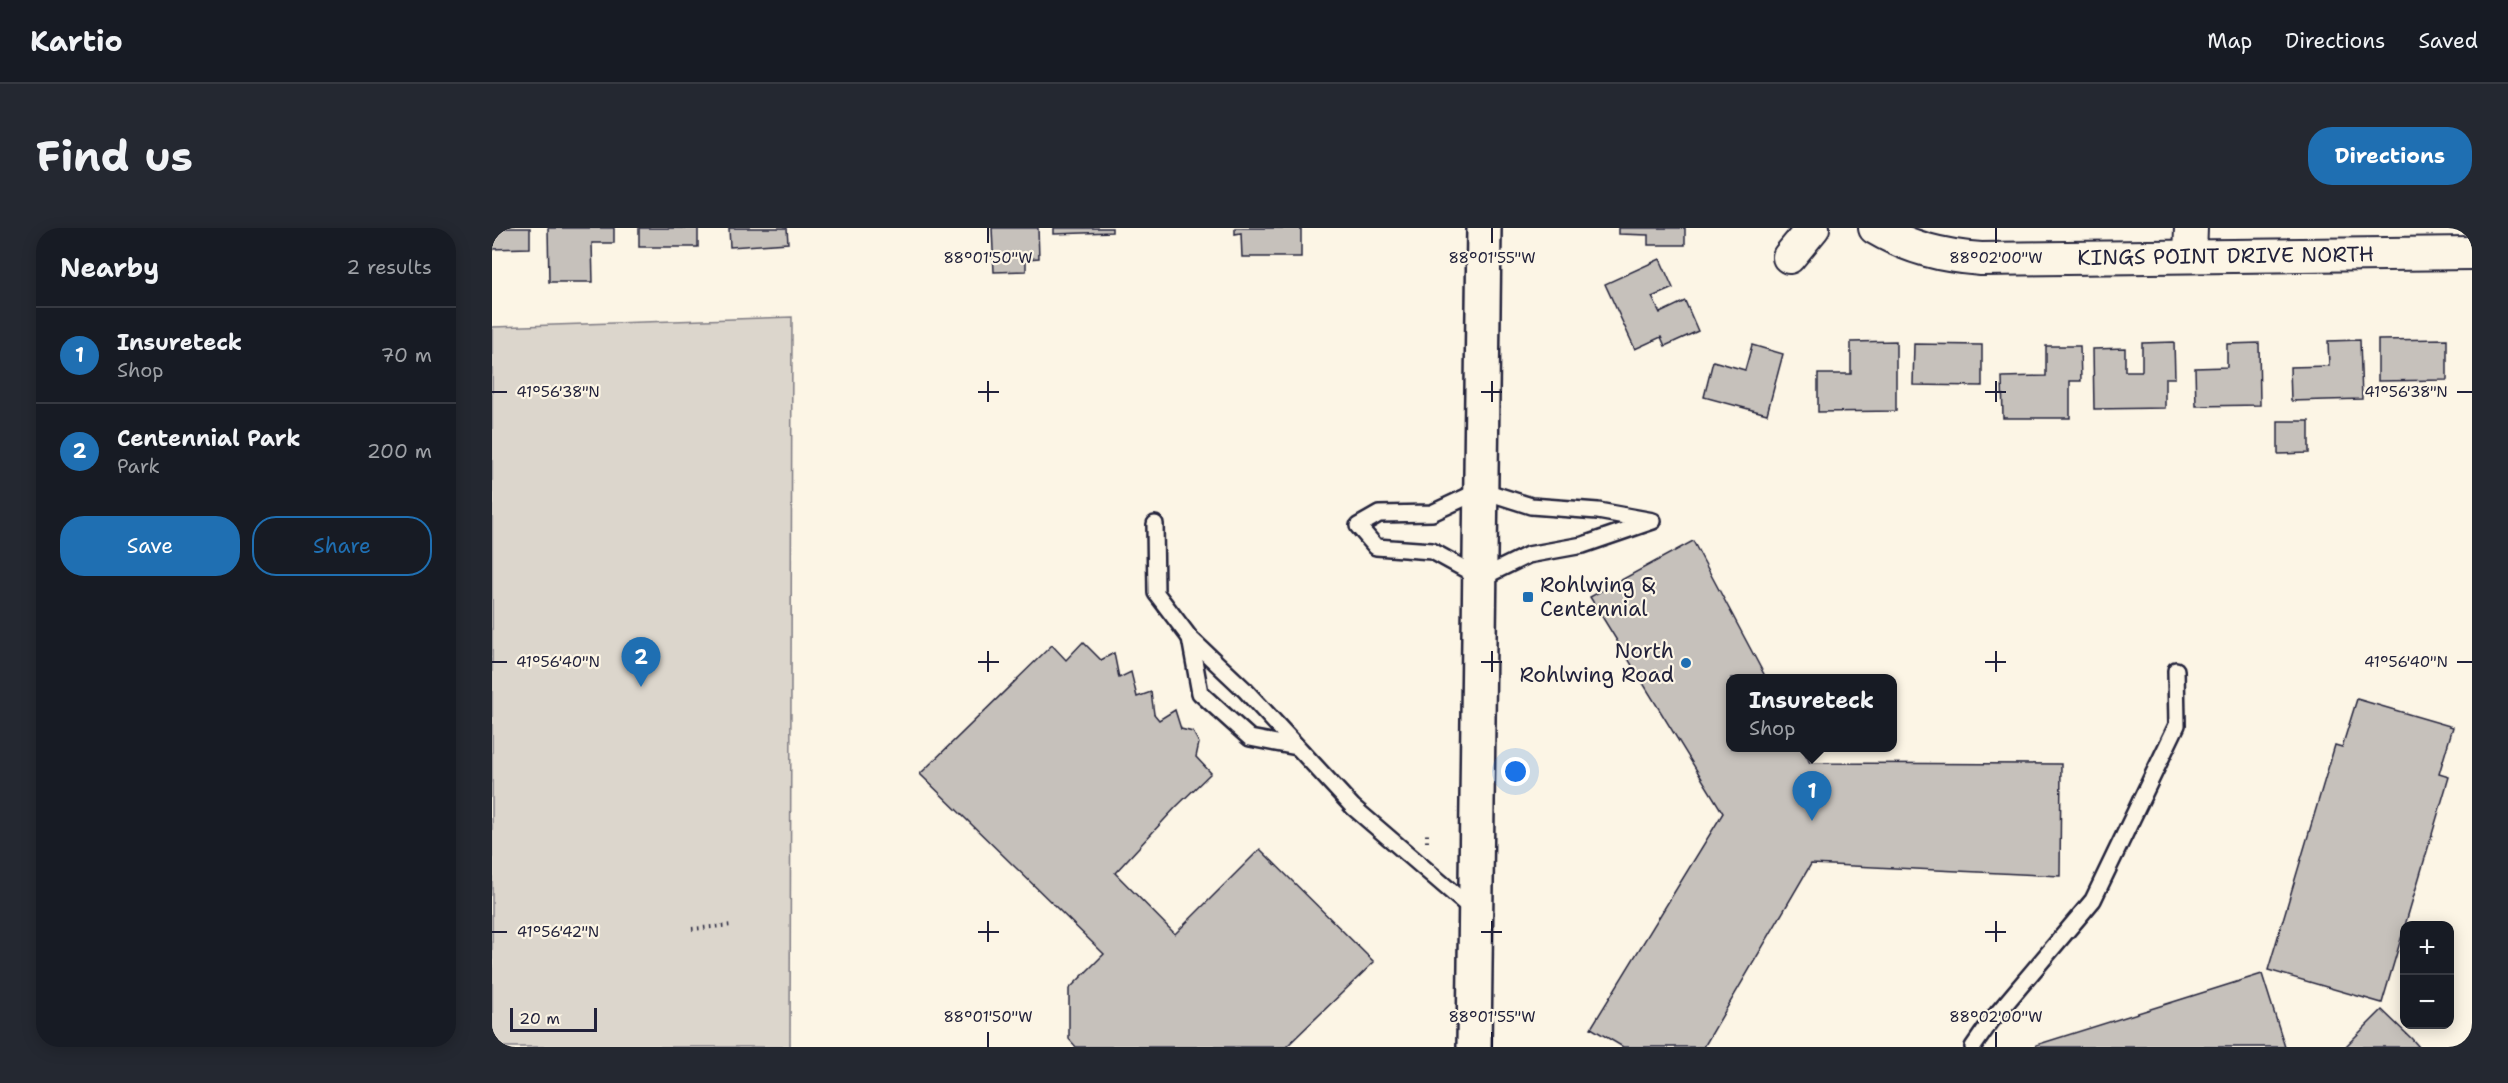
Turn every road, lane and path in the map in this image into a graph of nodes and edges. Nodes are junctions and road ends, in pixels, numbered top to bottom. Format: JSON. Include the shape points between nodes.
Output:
{"nodes":[{"id":1,"x":1484,"y":228,"type":"edge"},
{"id":2,"x":1813,"y":228,"type":"edge"},
{"id":3,"x":1875,"y":228,"type":"edge"},
{"id":4,"x":2190,"y":242,"type":"edge"},
{"id":5,"x":2472,"y":253,"type":"edge"},
{"id":6,"x":1789,"y":257,"type":"dead end"},
{"id":7,"x":1481,"y":490,"type":"junction"},
{"id":8,"x":1155,"y":524,"type":"dead end"},
{"id":9,"x":1481,"y":578,"type":"junction"},
{"id":10,"x":1190,"y":638,"type":"junction"},
{"id":11,"x":2176,"y":670,"type":"dead end"},
{"id":12,"x":1297,"y":747,"type":"junction"},
{"id":13,"x":1475,"y":912,"type":"junction"},
{"id":14,"x":732,"y":925,"type":"dead end"},
{"id":15,"x":692,"y":929,"type":"dead end"},
{"id":16,"x":1474,"y":1047,"type":"edge"},
{"id":17,"x":1973,"y":1047,"type":"edge"}],
"edges":[{"from":1,"to":7,"type":"main road"},
{"from":2,"to":6,"type":"street"},
{"from":3,"to":4,"type":"street","name":"KINGS POINT DRIVE NORTH","via":[[1922,251],[1981,259]]},
{"from":4,"to":5,"type":"street","name":"KINGS POINT DRIVE NORTH"},
{"from":7,"to":9,"type":"main road"},
{"from":7,"to":9,"type":"lane","via":[[1432,513],[1379,514],[1358,526],[1376,547],[1432,551]]},
{"from":7,"to":9,"type":"lane","via":[[1531,506],[1598,511],[1653,521],[1583,545],[1528,555]]},
{"from":8,"to":10,"type":"lane","via":[[1156,592]]},
{"from":9,"to":13,"type":"main road"},
{"from":10,"to":12,"type":"lane"},
{"from":10,"to":12,"type":"lane","via":[[1200,693],[1250,738]]},
{"from":11,"to":17,"type":"lane","via":[[2177,725],[2093,900]]},
{"from":12,"to":13,"type":"lane","via":[[1353,807]]},
{"from":13,"to":16,"type":"main road"},
{"from":14,"to":15,"type":"path"}]}
